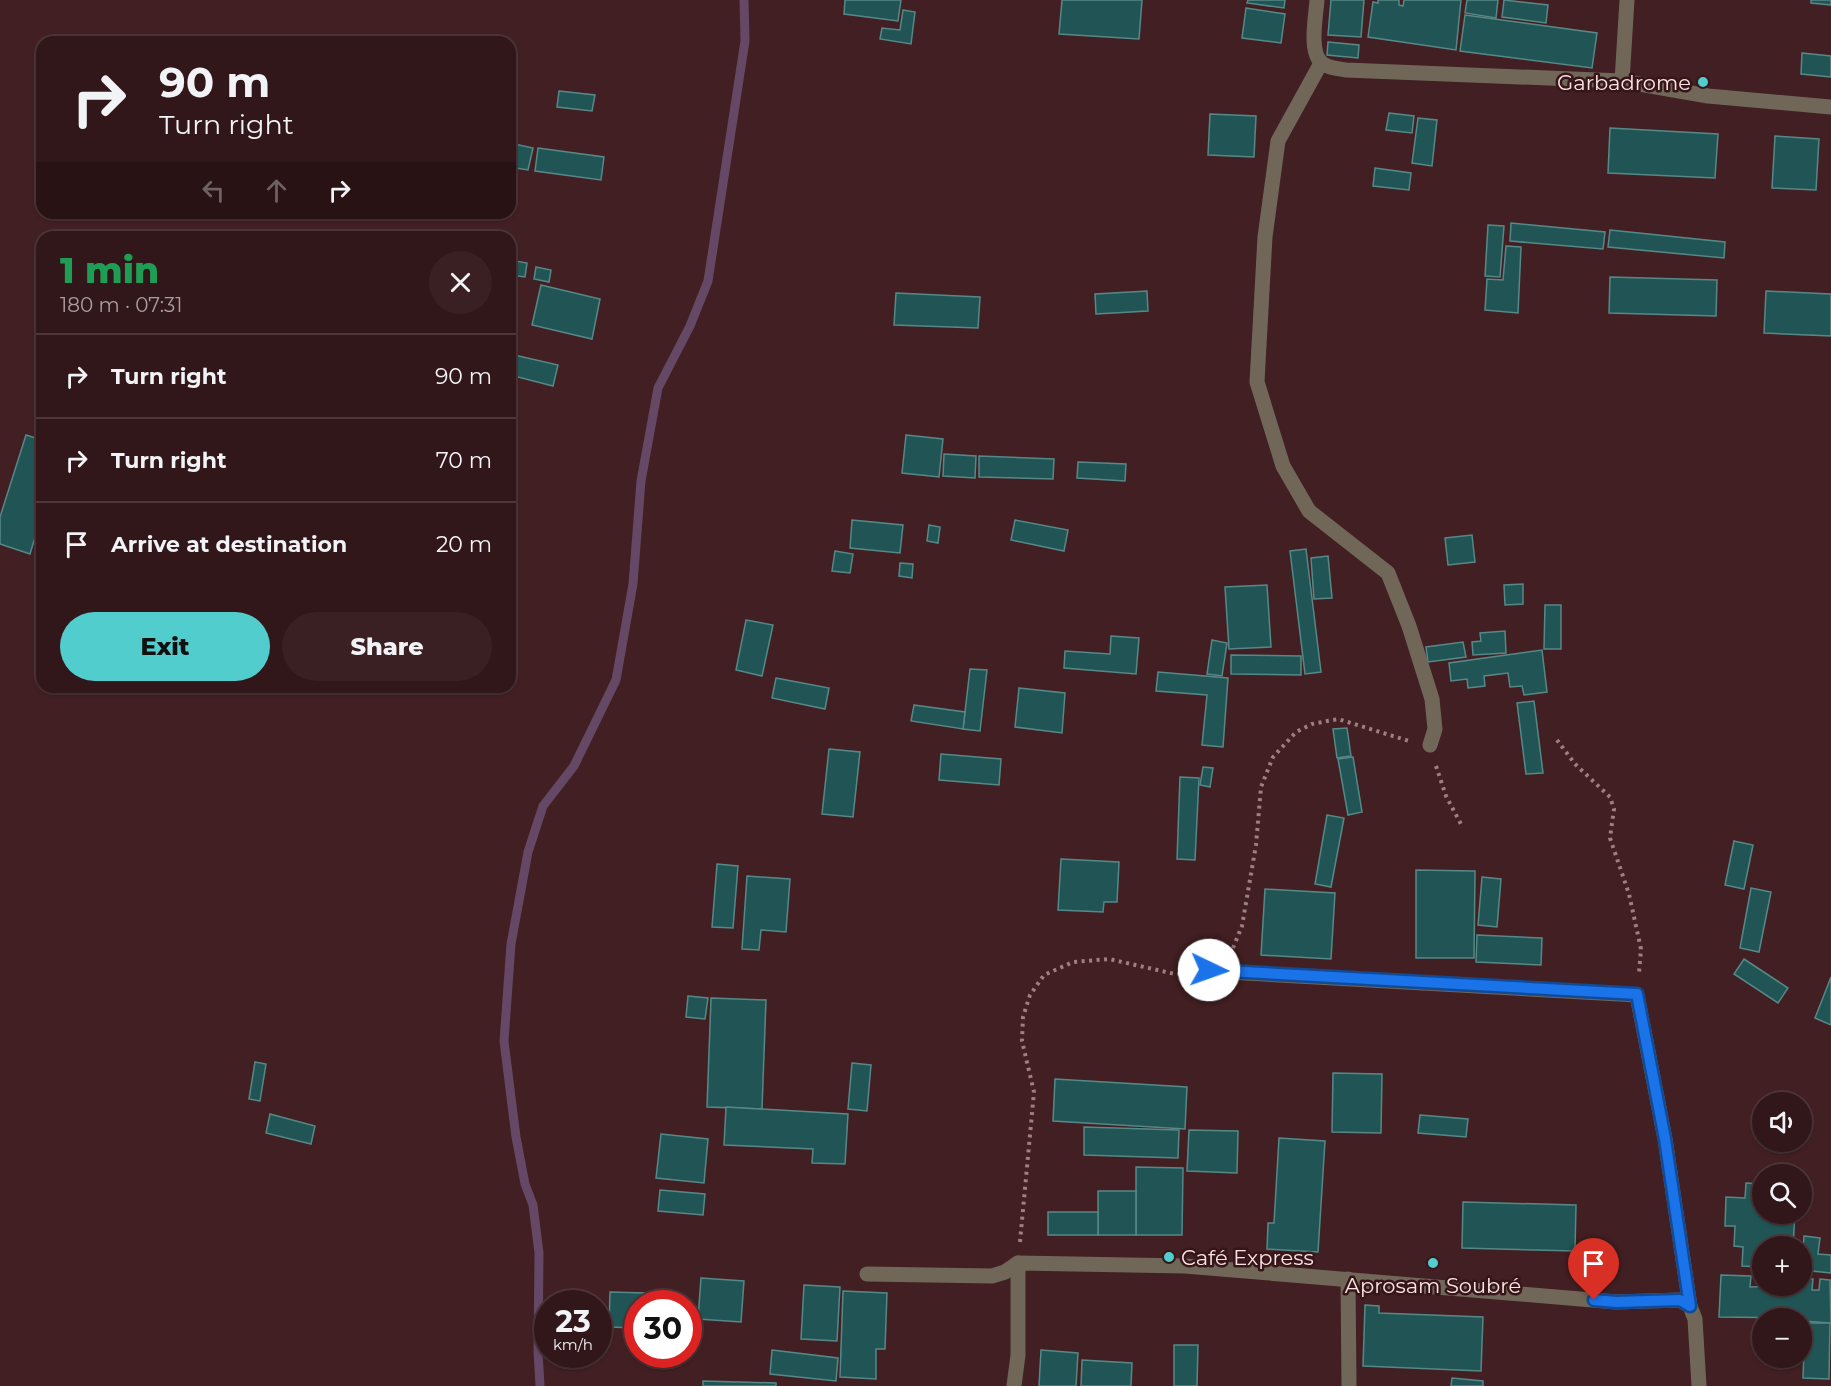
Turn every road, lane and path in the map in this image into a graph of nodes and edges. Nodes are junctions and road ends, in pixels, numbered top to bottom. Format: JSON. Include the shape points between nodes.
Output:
{"nodes":[{"id":1,"x":1317,"y":0,"type":"edge"},
{"id":2,"x":1628,"y":0,"type":"edge"},
{"id":3,"x":1322,"y":63,"type":"junction"},
{"id":4,"x":1622,"y":81,"type":"junction"},
{"id":5,"x":1831,"y":107,"type":"edge"},
{"id":6,"x":1557,"y":740,"type":"dead end"},
{"id":7,"x":1430,"y":746,"type":"junction"},
{"id":8,"x":1462,"y":826,"type":"dead end"},
{"id":9,"x":1209,"y":970,"type":"junction"},
{"id":10,"x":1637,"y":994,"type":"junction"},
{"id":11,"x":1018,"y":1263,"type":"junction"},
{"id":12,"x":867,"y":1274,"type":"dead end"},
{"id":13,"x":1348,"y":1279,"type":"junction"},
{"id":14,"x":1690,"y":1306,"type":"junction"},
{"id":15,"x":1014,"y":1386,"type":"edge"},
{"id":16,"x":1349,"y":1386,"type":"edge"},
{"id":17,"x":1699,"y":1386,"type":"edge"}],
"edges":[{"from":1,"to":3,"type":"street","via":[[1314,51]]},
{"from":2,"to":4,"type":"street"},
{"from":3,"to":4,"type":"street","via":[[1346,70]]},
{"from":3,"to":7,"type":"street","via":[[1278,141],[1266,237],[1257,382],[1283,466],[1309,512],[1388,573],[1432,699],[1435,729]]},
{"from":4,"to":5,"type":"street","via":[[1708,96]]},
{"from":6,"to":10,"type":"path","via":[[1575,764],[1610,796],[1614,809],[1610,838],[1629,894],[1641,949]]},
{"from":7,"to":8,"type":"path","via":[[1438,778]]},
{"from":7,"to":9,"type":"path","via":[[1338,719],[1296,732],[1273,757],[1261,787],[1256,845],[1236,945]]},
{"from":9,"to":10,"type":"street"},
{"from":9,"to":11,"type":"path","via":[[1174,974],[1109,959],[1073,962],[1044,975],[1030,995],[1023,1017],[1022,1041],[1034,1092]]},
{"from":10,"to":14,"type":"street","via":[[1665,1139]]},
{"from":11,"to":12,"type":"street","via":[[992,1276]]},
{"from":11,"to":13,"type":"street","via":[[1185,1266]]},
{"from":11,"to":15,"type":"street"},
{"from":13,"to":14,"type":"street","via":[[1616,1302],[1680,1300]]},
{"from":13,"to":16,"type":"street"},
{"from":14,"to":17,"type":"street","via":[[1695,1319]]}]}
